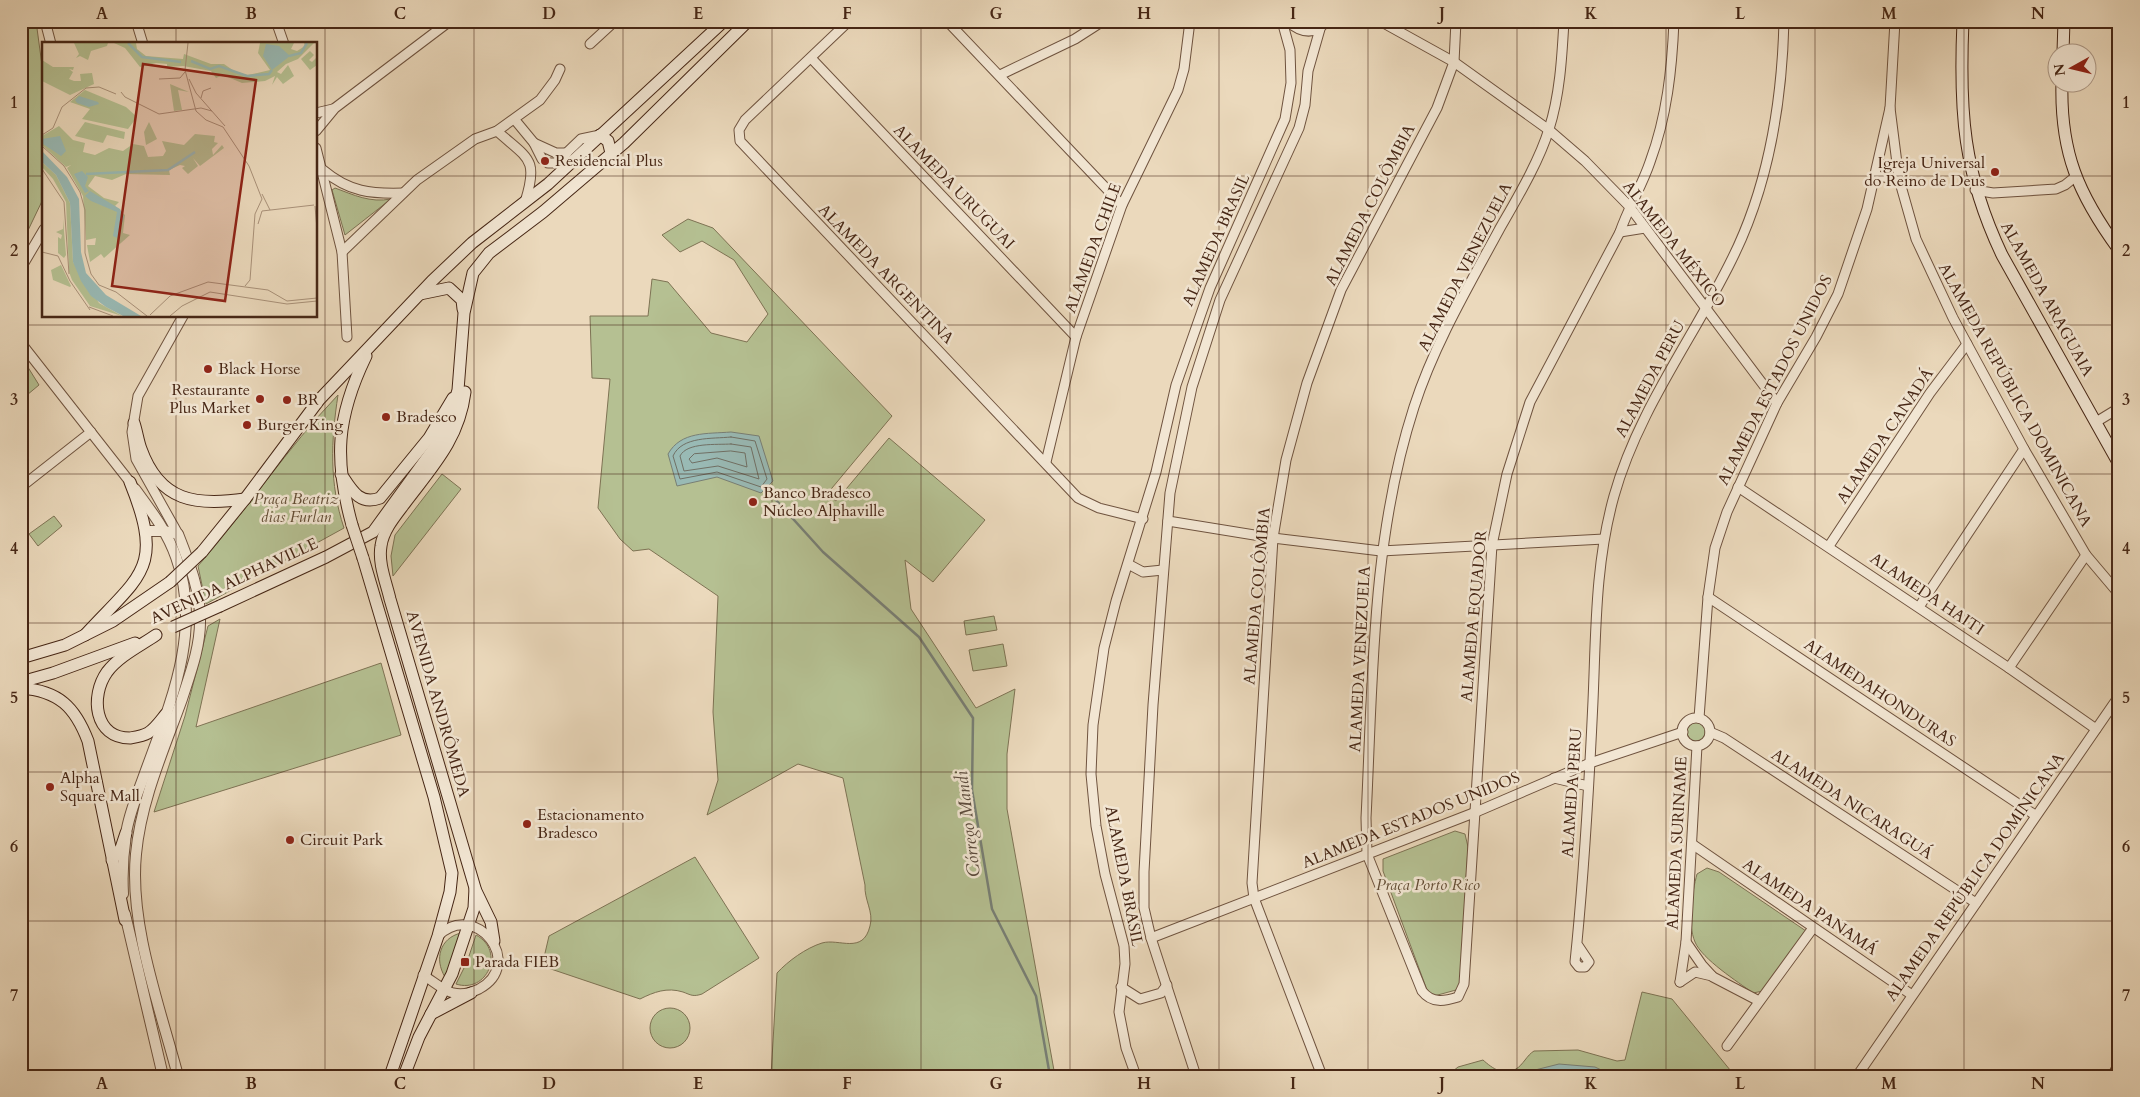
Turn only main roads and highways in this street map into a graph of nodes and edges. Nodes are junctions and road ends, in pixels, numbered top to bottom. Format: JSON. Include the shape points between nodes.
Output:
{"nodes":[{"id":1,"x":724,"y":21,"type":"edge"},
{"id":2,"x":748,"y":21,"type":"edge"},
{"id":3,"x":1963,"y":21,"type":"edge"},
{"id":4,"x":2064,"y":21,"type":"edge"},
{"id":5,"x":2063,"y":42,"type":"edge"},
{"id":6,"x":2063,"y":92,"type":"edge"},
{"id":7,"x":600,"y":135,"type":"junction"},
{"id":8,"x":612,"y":153,"type":"junction"},
{"id":9,"x":2119,"y":250,"type":"edge"},
{"id":10,"x":419,"y":294,"type":"junction"},
{"id":11,"x":464,"y":313,"type":"junction"},
{"id":12,"x":370,"y":348,"type":"junction"},
{"id":13,"x":461,"y":350,"type":"junction"},
{"id":14,"x":458,"y":390,"type":"junction"},
{"id":15,"x":134,"y":423,"type":"road end"},
{"id":16,"x":2119,"y":464,"type":"edge"},
{"id":17,"x":341,"y":474,"type":"junction"},
{"id":18,"x":130,"y":482,"type":"road end"},
{"id":19,"x":245,"y":499,"type":"junction"},
{"id":20,"x":384,"y":630,"type":"junction"},
{"id":21,"x":85,"y":635,"type":"junction"},
{"id":22,"x":156,"y":635,"type":"junction"},
{"id":23,"x":401,"y":635,"type":"junction"},
{"id":24,"x":21,"y":658,"type":"edge"},
{"id":25,"x":21,"y":682,"type":"edge"},
{"id":26,"x":21,"y":688,"type":"edge"},
{"id":27,"x":166,"y":714,"type":"road end"},
{"id":28,"x":414,"y":732,"type":"junction"},
{"id":29,"x":429,"y":732,"type":"junction"},
{"id":30,"x":436,"y":752,"type":"junction"},
{"id":31,"x":420,"y":754,"type":"junction"},
{"id":32,"x":126,"y":833,"type":"road end"},
{"id":33,"x":112,"y":860,"type":"junction"},
{"id":34,"x":475,"y":888,"type":"junction"},
{"id":35,"x":125,"y":920,"type":"road end"},
{"id":36,"x":494,"y":941,"type":"road end"},
{"id":37,"x":471,"y":993,"type":"road end"},
{"id":38,"x":429,"y":1015,"type":"junction"},
{"id":39,"x":390,"y":1076,"type":"edge"},
{"id":40,"x":404,"y":1076,"type":"edge"}],
"edges":[{"from":1,"to":7,"type":"main road","name":"AVENIDA ALPHAVILLE"},
{"from":2,"to":8,"type":"main road","name":"AVENIDA ALPHAVILLE"},
{"from":3,"to":16,"type":"main road","name":"ALAMEDA ARAGUAIA","via":[[1962,102],[1975,190],[2002,256]]},
{"from":4,"to":5,"type":"main road"},
{"from":6,"to":9,"type":"main road","via":[[2065,132],[2075,177]]},
{"from":7,"to":8,"type":"main road","via":[[608,141]]},
{"from":7,"to":10,"type":"main road","name":"AVENIDA ALPHAVILLE","via":[[548,184],[472,243]]},
{"from":8,"to":11,"type":"main road","name":"AVENIDA ALPHAVILLE","via":[[488,254],[474,273]]},
{"from":10,"to":11,"type":"main road","via":[[450,288],[462,300]]},
{"from":10,"to":12,"type":"main road","name":"AVENIDA ALPHAVILLE"},
{"from":11,"to":13,"type":"main road","name":"AVENIDA ALPHAVILLE"},
{"from":12,"to":17,"type":"main road","name":"AVENIDA ANDRÔMEDA","via":[[351,387],[344,413]]},
{"from":12,"to":19,"type":"main road","name":"AVENIDA ALPHAVILLE","via":[[319,400]]},
{"from":13,"to":14,"type":"main road","name":"AVENIDA ALPHAVILLE"},
{"from":13,"to":23,"type":"main road","name":"AVENIDA ANDRÔMEDA","via":[[465,390],[456,431],[443,454],[395,516],[381,544],[381,562]]},
{"from":14,"to":17,"type":"main road","via":[[429,438],[380,498],[365,500],[356,496]]},
{"from":14,"to":22,"type":"main road","name":"AVENIDA ALPHAVILLE","bridge":true,"via":[[450,419],[437,444],[373,532]]},
{"from":15,"to":19,"type":"main road","via":[[141,449],[153,473],[176,494],[198,502]]},
{"from":17,"to":20,"type":"main road","name":"AVENIDA ANDRÔMEDA","bridge":true,"via":[[352,525]]},
{"from":18,"to":21,"type":"main road","via":[[146,531],[148,546],[144,563],[136,582]]},
{"from":19,"to":21,"type":"main road","name":"AVENIDA ALPHAVILLE","bridge":true,"via":[[202,552],[170,582],[129,612]]},
{"from":20,"to":23,"type":"main road"},
{"from":20,"to":28,"type":"main road","name":"AVENIDA ANDRÔMEDA"},
{"from":21,"to":24,"type":"main road","name":"AVENIDA ALPHAVILLE","via":[[65,645]]},
{"from":22,"to":25,"type":"main road","name":"AVENIDA ALPHAVILLE"},
{"from":22,"to":27,"type":"main road","via":[[107,672],[98,692],[97,710],[101,723],[110,733],[121,738],[146,734]]},
{"from":23,"to":29,"type":"main road","name":"AVENIDA ANDRÔMEDA"},
{"from":26,"to":33,"type":"main road","via":[[45,692],[61,700],[82,724]]},
{"from":28,"to":29,"type":"main road"},
{"from":28,"to":31,"type":"main road","name":"AVENIDA ANDRÔMEDA"},
{"from":29,"to":30,"type":"main road","name":"AVENIDA ANDRÔMEDA"},
{"from":30,"to":31,"type":"main road","via":[[428,750]]},
{"from":30,"to":34,"type":"main road","name":"AVENIDA ANDRÔMEDA"},
{"from":31,"to":39,"type":"main road","name":"AVENIDA ANDRÔMEDA","via":[[452,873],[438,936]]},
{"from":32,"to":33,"type":"main road"},
{"from":33,"to":35,"type":"main road"},
{"from":34,"to":36,"type":"main road","via":[[491,922]]},
{"from":34,"to":38,"type":"main road","name":"AVENIDA ANDRÔMEDA","via":[[474,908],[468,926],[444,989]]},
{"from":37,"to":38,"type":"main road"},
{"from":38,"to":40,"type":"main road","name":"AVENIDA ANDRÔMEDA"}]}
